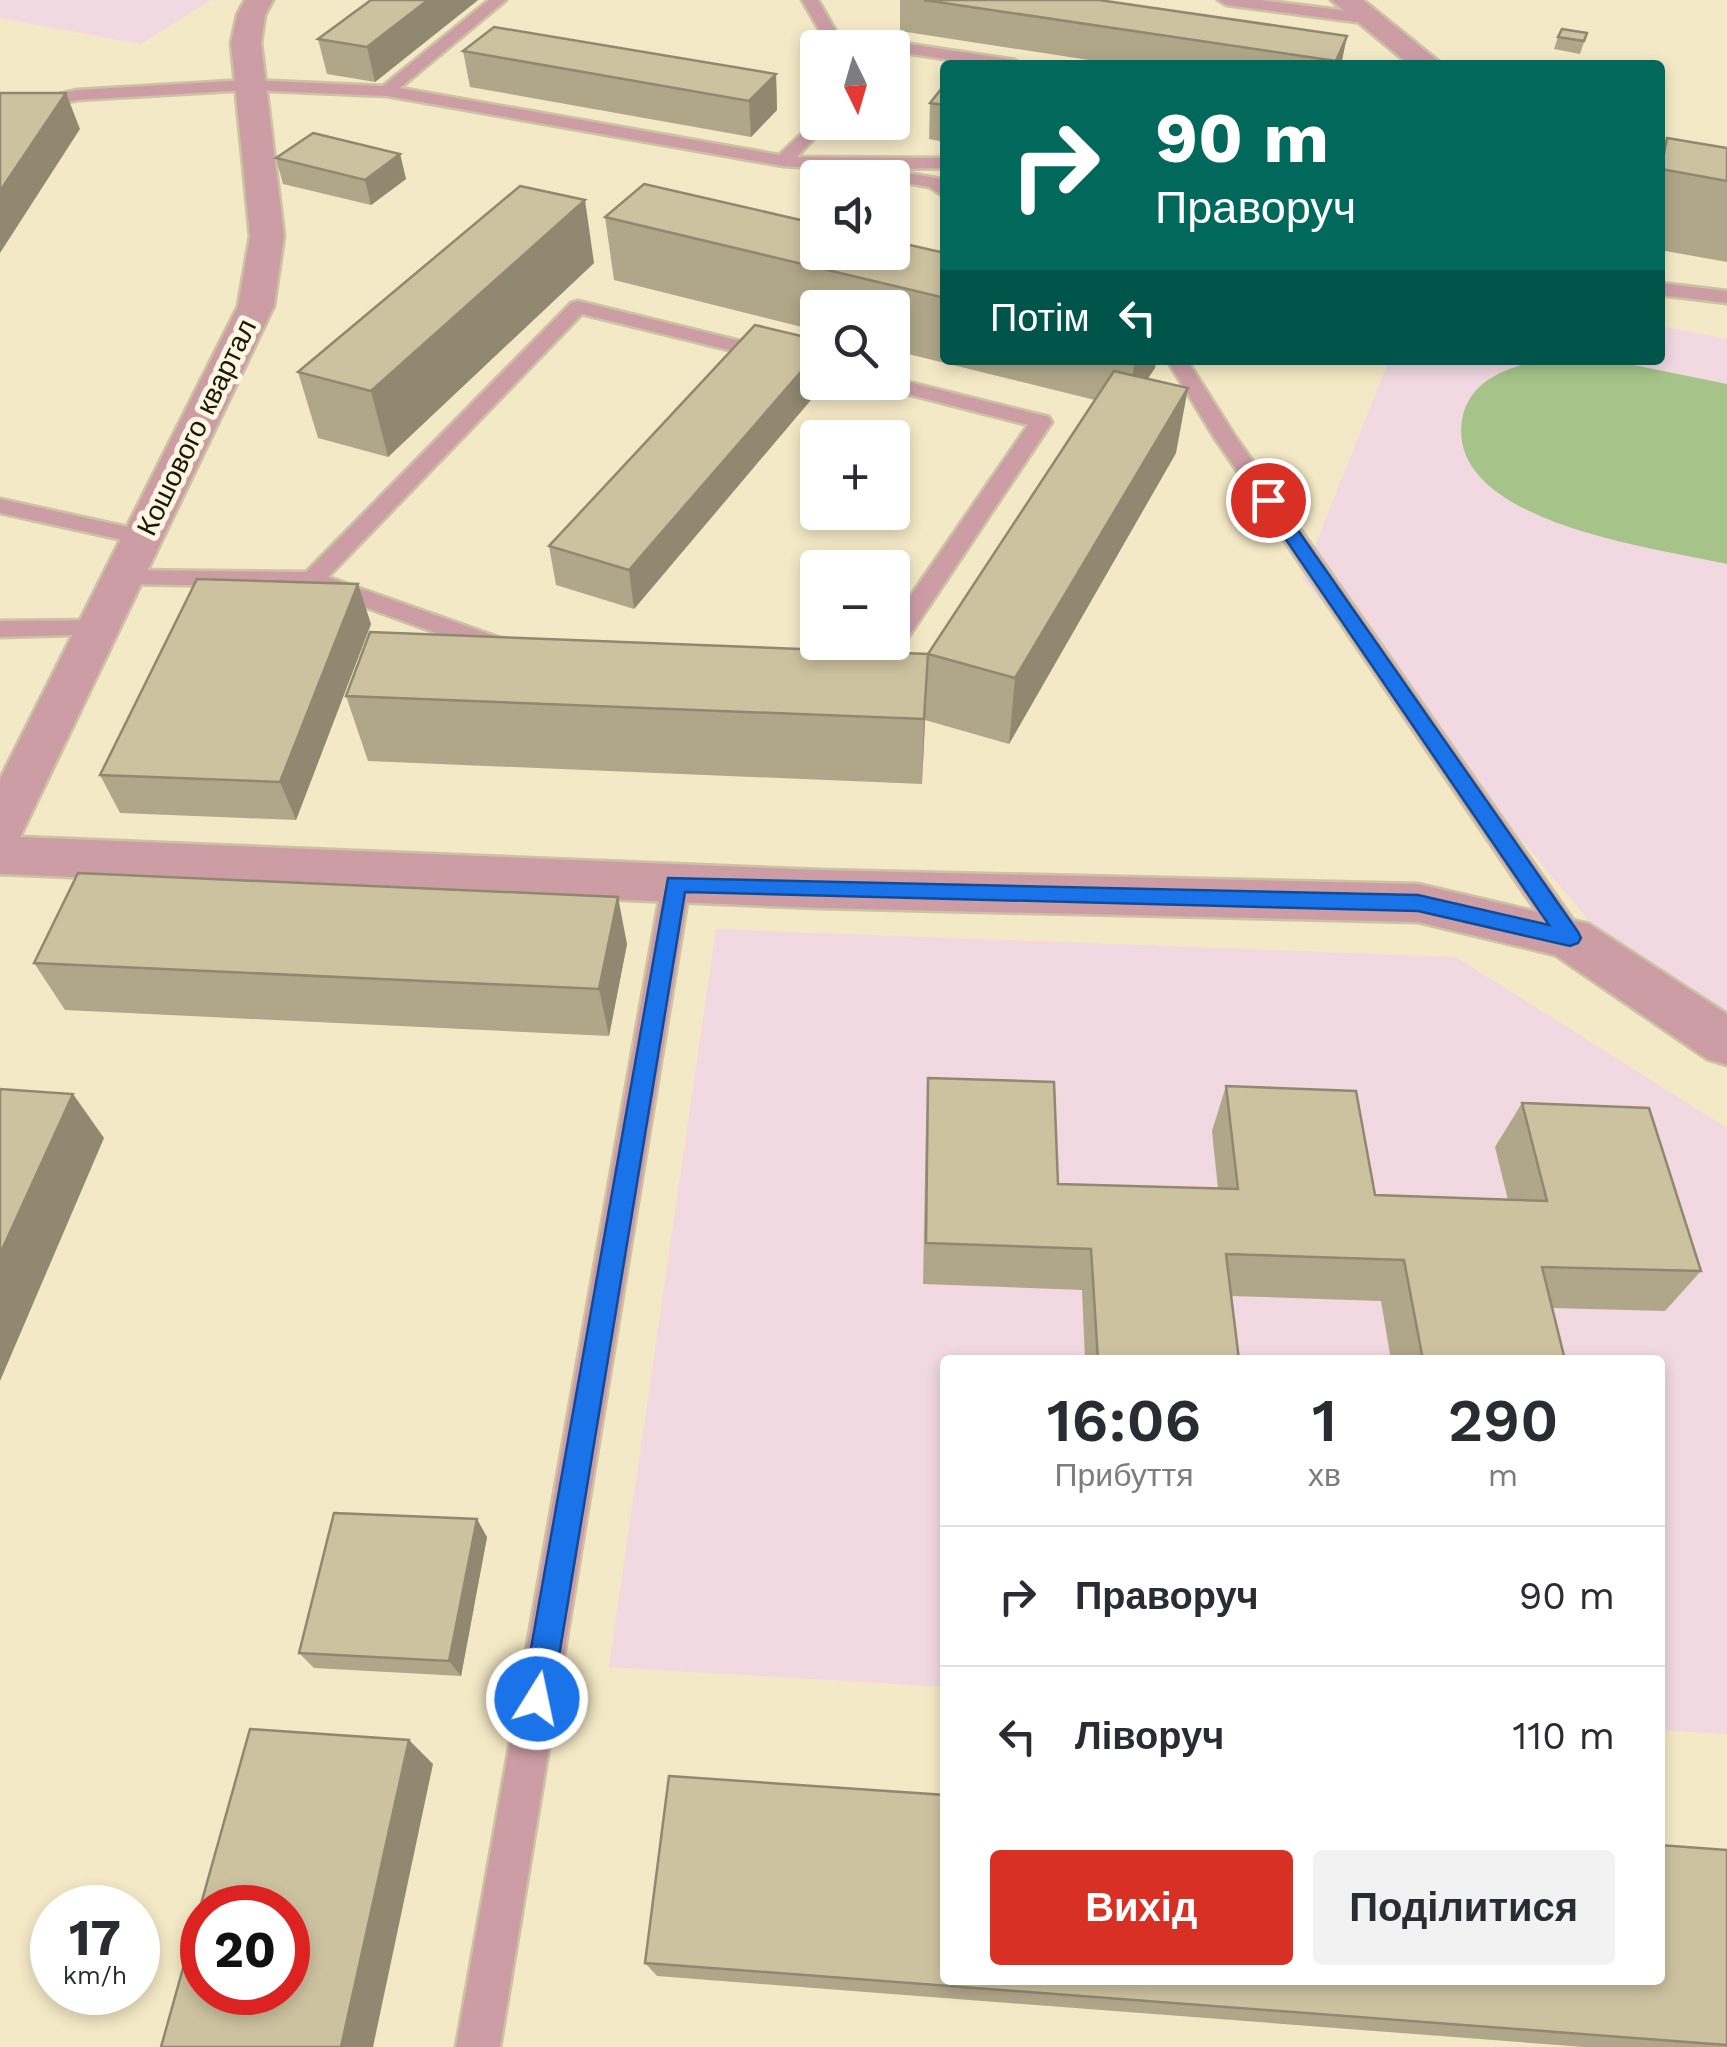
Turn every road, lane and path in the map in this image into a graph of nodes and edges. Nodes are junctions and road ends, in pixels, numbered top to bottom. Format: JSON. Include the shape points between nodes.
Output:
{"nodes":[{"id":1,"x":259,"y":0,"type":"edge"},
{"id":2,"x":498,"y":0,"type":"edge"},
{"id":3,"x":810,"y":0,"type":"edge"},
{"id":4,"x":1226,"y":0,"type":"edge"},
{"id":5,"x":1345,"y":0,"type":"edge"},
{"id":6,"x":1370,"y":20,"type":"junction"},
{"id":7,"x":826,"y":30,"type":"edge"},
{"id":8,"x":910,"y":52,"type":"edge"},
{"id":9,"x":975,"y":60,"type":"edge"},
{"id":10,"x":1422,"y":60,"type":"edge"},
{"id":11,"x":248,"y":85,"type":"junction"},
{"id":12,"x":386,"y":91,"type":"junction"},
{"id":13,"x":0,"y":113,"type":"edge"},
{"id":14,"x":804,"y":140,"type":"edge"},
{"id":15,"x":783,"y":162,"type":"junction"},
{"id":16,"x":800,"y":163,"type":"edge"},
{"id":17,"x":940,"y":163,"type":"edge"},
{"id":18,"x":910,"y":164,"type":"edge"},
{"id":19,"x":910,"y":178,"type":"edge"},
{"id":20,"x":940,"y":188,"type":"edge"},
{"id":21,"x":1665,"y":290,"type":"edge"},
{"id":22,"x":1727,"y":297,"type":"edge"},
{"id":23,"x":800,"y":362,"type":"edge"},
{"id":24,"x":1180,"y":365,"type":"edge"},
{"id":25,"x":910,"y":389,"type":"edge"},
{"id":26,"x":0,"y":506,"type":"edge"},
{"id":27,"x":141,"y":537,"type":"junction"},
{"id":28,"x":124,"y":577,"type":"junction"},
{"id":29,"x":312,"y":580,"type":"junction"},
{"id":30,"x":910,"y":615,"type":"edge"},
{"id":31,"x":100,"y":628,"type":"junction"},
{"id":32,"x":0,"y":629,"type":"edge"},
{"id":33,"x":528,"y":657,"type":"edge"},
{"id":34,"x":880,"y":660,"type":"edge"},
{"id":35,"x":842,"y":686,"type":"edge"},
{"id":36,"x":0,"y":828,"type":"edge"},
{"id":37,"x":0,"y":856,"type":"edge"},
{"id":38,"x":676,"y":884,"type":"junction"},
{"id":39,"x":1570,"y":938,"type":"junction"},
{"id":40,"x":1727,"y":1043,"type":"edge"},
{"id":41,"x":478,"y":2047,"type":"edge"}],
"edges":[{"from":1,"to":11,"type":"street","name":"Кошового квартал","via":[[246,43]]},
{"from":2,"to":12,"type":"lane"},
{"from":3,"to":7,"type":"lane"},
{"from":4,"to":6,"type":"lane"},
{"from":5,"to":6,"type":"street"},
{"from":6,"to":10,"type":"street"},
{"from":8,"to":9,"type":"lane"},
{"from":11,"to":12,"type":"lane"},
{"from":11,"to":13,"type":"lane","via":[[78,95]]},
{"from":11,"to":27,"type":"street","name":"Кошового квартал","via":[[267,236],[256,306]]},
{"from":12,"to":15,"type":"lane"},
{"from":14,"to":15,"type":"lane"},
{"from":15,"to":16,"type":"lane"},
{"from":17,"to":18,"type":"lane"},
{"from":19,"to":20,"type":"lane"},
{"from":21,"to":22,"type":"lane"},
{"from":23,"to":29,"type":"lane","via":[[578,307]]},
{"from":24,"to":39,"type":"lane"},
{"from":25,"to":30,"type":"lane","via":[[1041,422]]},
{"from":26,"to":27,"type":"lane"},
{"from":27,"to":28,"type":"street","name":"Кошового квартал"},
{"from":28,"to":29,"type":"lane"},
{"from":28,"to":31,"type":"street","name":"Кошового квартал"},
{"from":29,"to":33,"type":"lane"},
{"from":31,"to":32,"type":"lane"},
{"from":31,"to":36,"type":"street","name":"Кошового квартал"},
{"from":34,"to":35,"type":"lane","via":[[862,687]]},
{"from":37,"to":38,"type":"street"},
{"from":38,"to":39,"type":"street","via":[[1418,903]]},
{"from":38,"to":41,"type":"lane"},
{"from":39,"to":40,"type":"street"}]}
